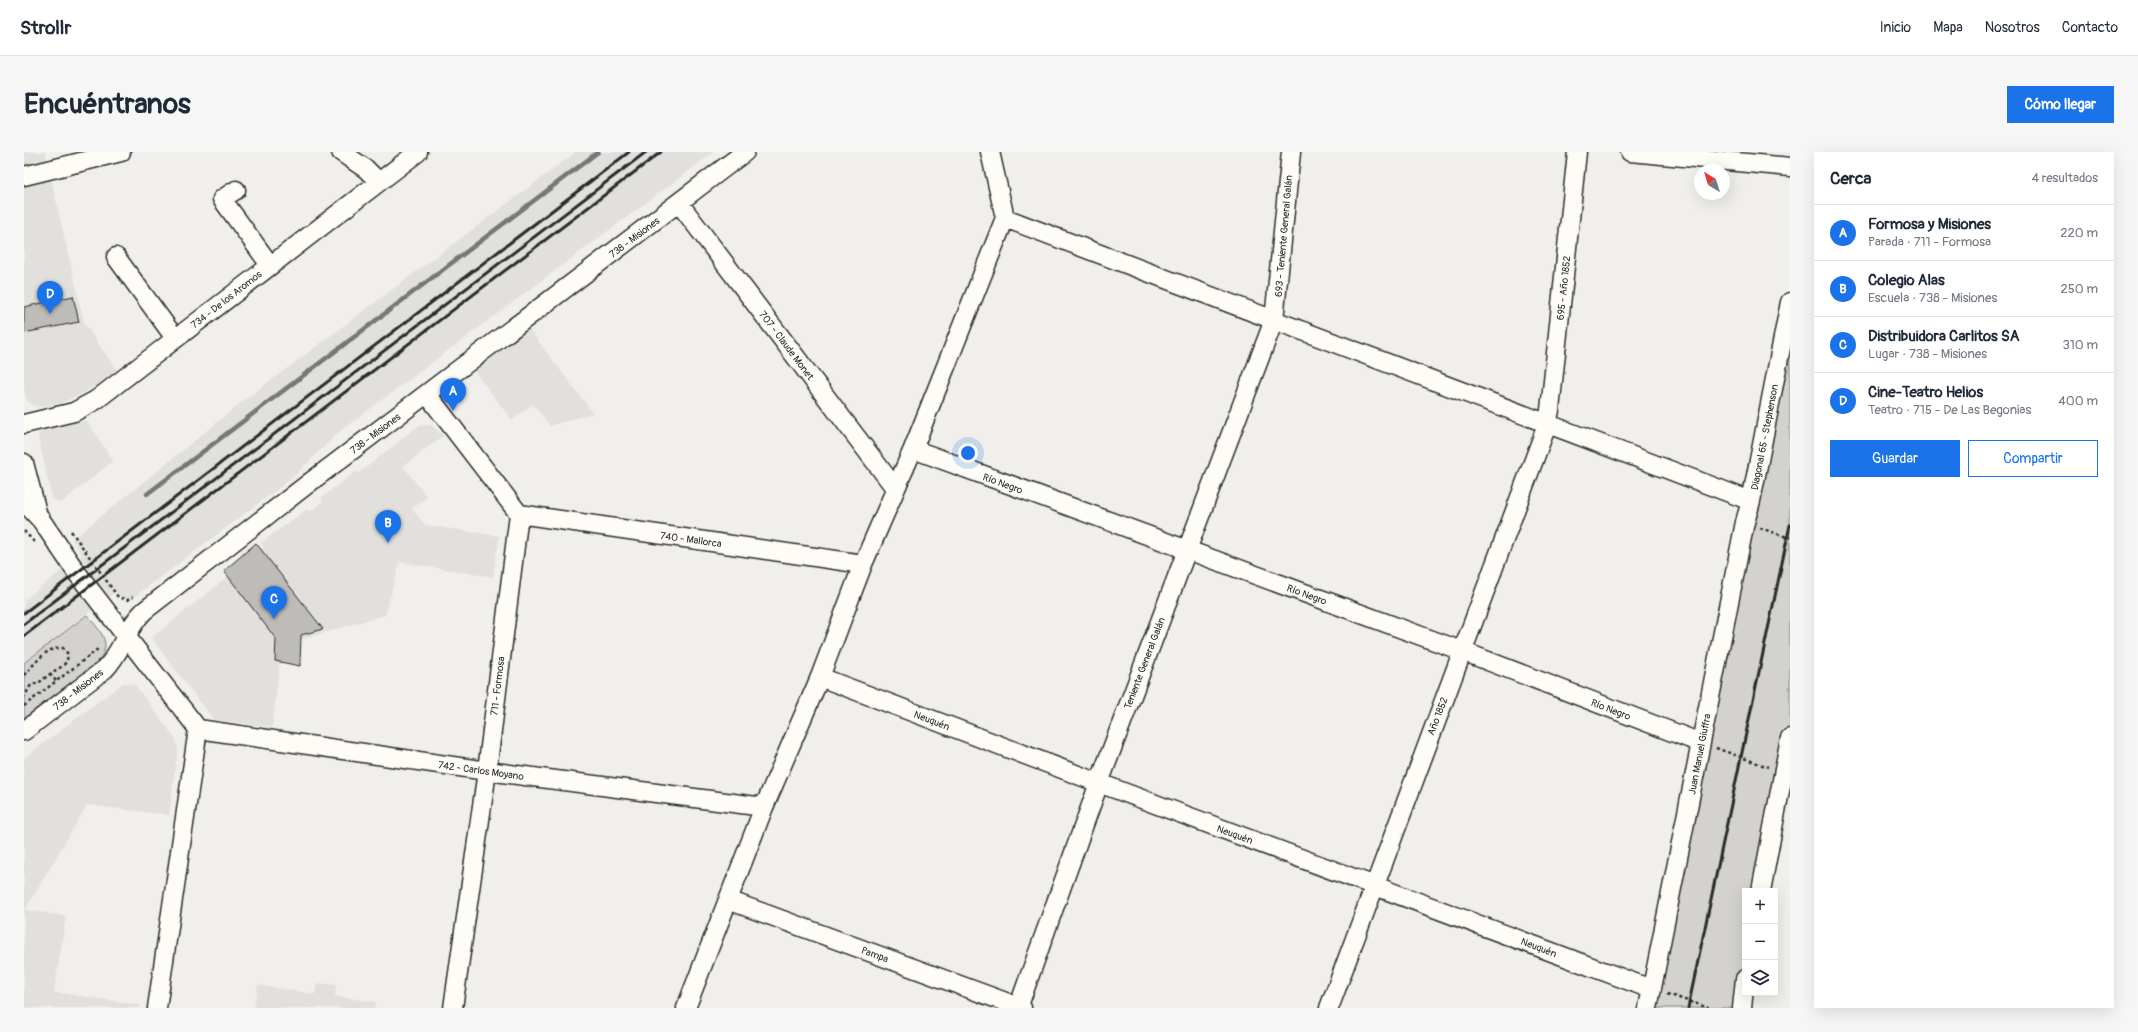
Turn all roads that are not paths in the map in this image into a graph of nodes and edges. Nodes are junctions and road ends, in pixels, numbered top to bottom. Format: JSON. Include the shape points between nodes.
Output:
{"nodes":[{"id":1,"x":121,"y":152,"type":"edge"},
{"id":2,"x":341,"y":152,"type":"edge"},
{"id":3,"x":418,"y":152,"type":"edge"},
{"id":4,"x":745,"y":152,"type":"edge"},
{"id":5,"x":990,"y":152,"type":"edge"},
{"id":6,"x":1291,"y":152,"type":"edge"},
{"id":7,"x":1577,"y":152,"type":"edge"},
{"id":8,"x":1630,"y":152,"type":"edge"},
{"id":9,"x":1790,"y":167,"type":"edge"},
{"id":10,"x":24,"y":176,"type":"edge"},
{"id":11,"x":378,"y":182,"type":"junction"},
{"id":12,"x":236,"y":190,"type":"dead end"},
{"id":13,"x":679,"y":203,"type":"junction"},
{"id":14,"x":1005,"y":218,"type":"junction"},
{"id":15,"x":116,"y":257,"type":"dead end"},
{"id":16,"x":270,"y":265,"type":"junction"},
{"id":17,"x":1790,"y":302,"type":"edge"},
{"id":18,"x":1274,"y":320,"type":"junction"},
{"id":19,"x":175,"y":338,"type":"junction"},
{"id":20,"x":427,"y":394,"type":"junction"},
{"id":21,"x":24,"y":424,"type":"edge"},
{"id":22,"x":1547,"y":425,"type":"junction"},
{"id":23,"x":913,"y":449,"type":"junction"},
{"id":24,"x":24,"y":464,"type":"edge"},
{"id":25,"x":895,"y":488,"type":"junction"},
{"id":26,"x":1752,"y":501,"type":"junction"},
{"id":27,"x":24,"y":502,"type":"edge"},
{"id":28,"x":519,"y":514,"type":"junction"},
{"id":29,"x":38,"y":516,"type":"junction"},
{"id":30,"x":1186,"y":550,"type":"junction"},
{"id":31,"x":863,"y":564,"type":"junction"},
{"id":32,"x":124,"y":636,"type":"junction"},
{"id":33,"x":1462,"y":651,"type":"junction"},
{"id":34,"x":820,"y":677,"type":"junction"},
{"id":35,"x":198,"y":729,"type":"junction"},
{"id":36,"x":24,"y":731,"type":"edge"},
{"id":37,"x":1790,"y":738,"type":"edge"},
{"id":38,"x":1701,"y":743,"type":"junction"},
{"id":39,"x":487,"y":771,"type":"junction"},
{"id":40,"x":1787,"y":774,"type":"edge"},
{"id":41,"x":1099,"y":783,"type":"junction"},
{"id":42,"x":764,"y":807,"type":"junction"},
{"id":43,"x":1374,"y":886,"type":"junction"},
{"id":44,"x":1762,"y":888,"type":"edge"},
{"id":45,"x":728,"y":900,"type":"junction"},
{"id":46,"x":1651,"y":989,"type":"junction"},
{"id":47,"x":1743,"y":996,"type":"edge"},
{"id":48,"x":157,"y":1008,"type":"edge"},
{"id":49,"x":453,"y":1008,"type":"edge"},
{"id":50,"x":686,"y":1008,"type":"edge"},
{"id":51,"x":1019,"y":1008,"type":"edge"},
{"id":52,"x":1329,"y":1008,"type":"edge"},
{"id":53,"x":1648,"y":1008,"type":"edge"},
{"id":54,"x":1742,"y":1008,"type":"edge"}],
"edges":[{"from":1,"to":10,"type":"street"},
{"from":2,"to":11,"type":"street","via":[[366,169]]},
{"from":3,"to":11,"type":"street","name":"734 - De los Aromos"},
{"from":4,"to":13,"type":"street","name":"738 - Misiones"},
{"from":5,"to":14,"type":"street"},
{"from":6,"to":18,"type":"street","name":"693 - Teniente General Galán"},
{"from":7,"to":22,"type":"street","name":"695 - Año 1852"},
{"from":8,"to":9,"type":"street"},
{"from":11,"to":16,"type":"street","name":"734 - De los Aromos"},
{"from":12,"to":16,"type":"street","via":[[222,199]]},
{"from":13,"to":20,"type":"street","name":"738 - Misiones"},
{"from":13,"to":25,"type":"street","name":"707 - Claude Monet"},
{"from":14,"to":18,"type":"street"},
{"from":14,"to":23,"type":"street"},
{"from":15,"to":19,"type":"street"},
{"from":16,"to":19,"type":"street","name":"734 - De los Aromos"},
{"from":17,"to":26,"type":"street","name":"Diagonal 65 - Stephenson"},
{"from":18,"to":22,"type":"street"},
{"from":18,"to":30,"type":"street","name":"Teniente General Galán"},
{"from":19,"to":21,"type":"street","name":"734 - De los Aromos","via":[[85,407]]},
{"from":20,"to":28,"type":"street"},
{"from":20,"to":32,"type":"street","name":"738 - Misiones","via":[[144,611]]},
{"from":22,"to":26,"type":"street"},
{"from":22,"to":33,"type":"street","name":"Año 1852"},
{"from":23,"to":25,"type":"street"},
{"from":23,"to":30,"type":"street","name":"Río Negro"},
{"from":24,"to":29,"type":"street"},
{"from":25,"to":31,"type":"street"},
{"from":26,"to":38,"type":"street","name":"Juan Manuel Giuffra","via":[[1745,522]]},
{"from":27,"to":29,"type":"street"},
{"from":28,"to":31,"type":"street","name":"740 - Mallorca"},
{"from":28,"to":39,"type":"street","name":"711 - Formosa"},
{"from":29,"to":32,"type":"street","via":[[77,574]]},
{"from":30,"to":33,"type":"street","name":"Río Negro"},
{"from":30,"to":41,"type":"street","name":"Teniente General Galán"},
{"from":31,"to":34,"type":"street"},
{"from":32,"to":35,"type":"street"},
{"from":32,"to":36,"type":"street","name":"738 - Misiones","via":[[113,661],[105,669]]},
{"from":33,"to":38,"type":"street","name":"Río Negro"},
{"from":33,"to":43,"type":"street","name":"Año 1852"},
{"from":34,"to":41,"type":"street","name":"Neuquén"},
{"from":34,"to":42,"type":"street"},
{"from":35,"to":39,"type":"street","name":"742 - Carlos Moyano"},
{"from":35,"to":48,"type":"street"},
{"from":37,"to":40,"type":"street"},
{"from":38,"to":46,"type":"street","name":"Juan Manuel Giuffra"},
{"from":39,"to":42,"type":"street","name":"742 - Carlos Moyano"},
{"from":39,"to":49,"type":"street","name":"711 - Formosa"},
{"from":40,"to":44,"type":"street"},
{"from":41,"to":43,"type":"street","name":"Neuquén"},
{"from":41,"to":51,"type":"street","name":"Teniente General Galán"},
{"from":42,"to":45,"type":"street"},
{"from":43,"to":46,"type":"street","name":"Neuquén"},
{"from":43,"to":52,"type":"street","name":"Año 1852"},
{"from":45,"to":50,"type":"street"},
{"from":45,"to":51,"type":"street","name":"Pampa"},
{"from":46,"to":53,"type":"street","name":"Juan Manuel Giuffra"},
{"from":47,"to":54,"type":"street"}]}
